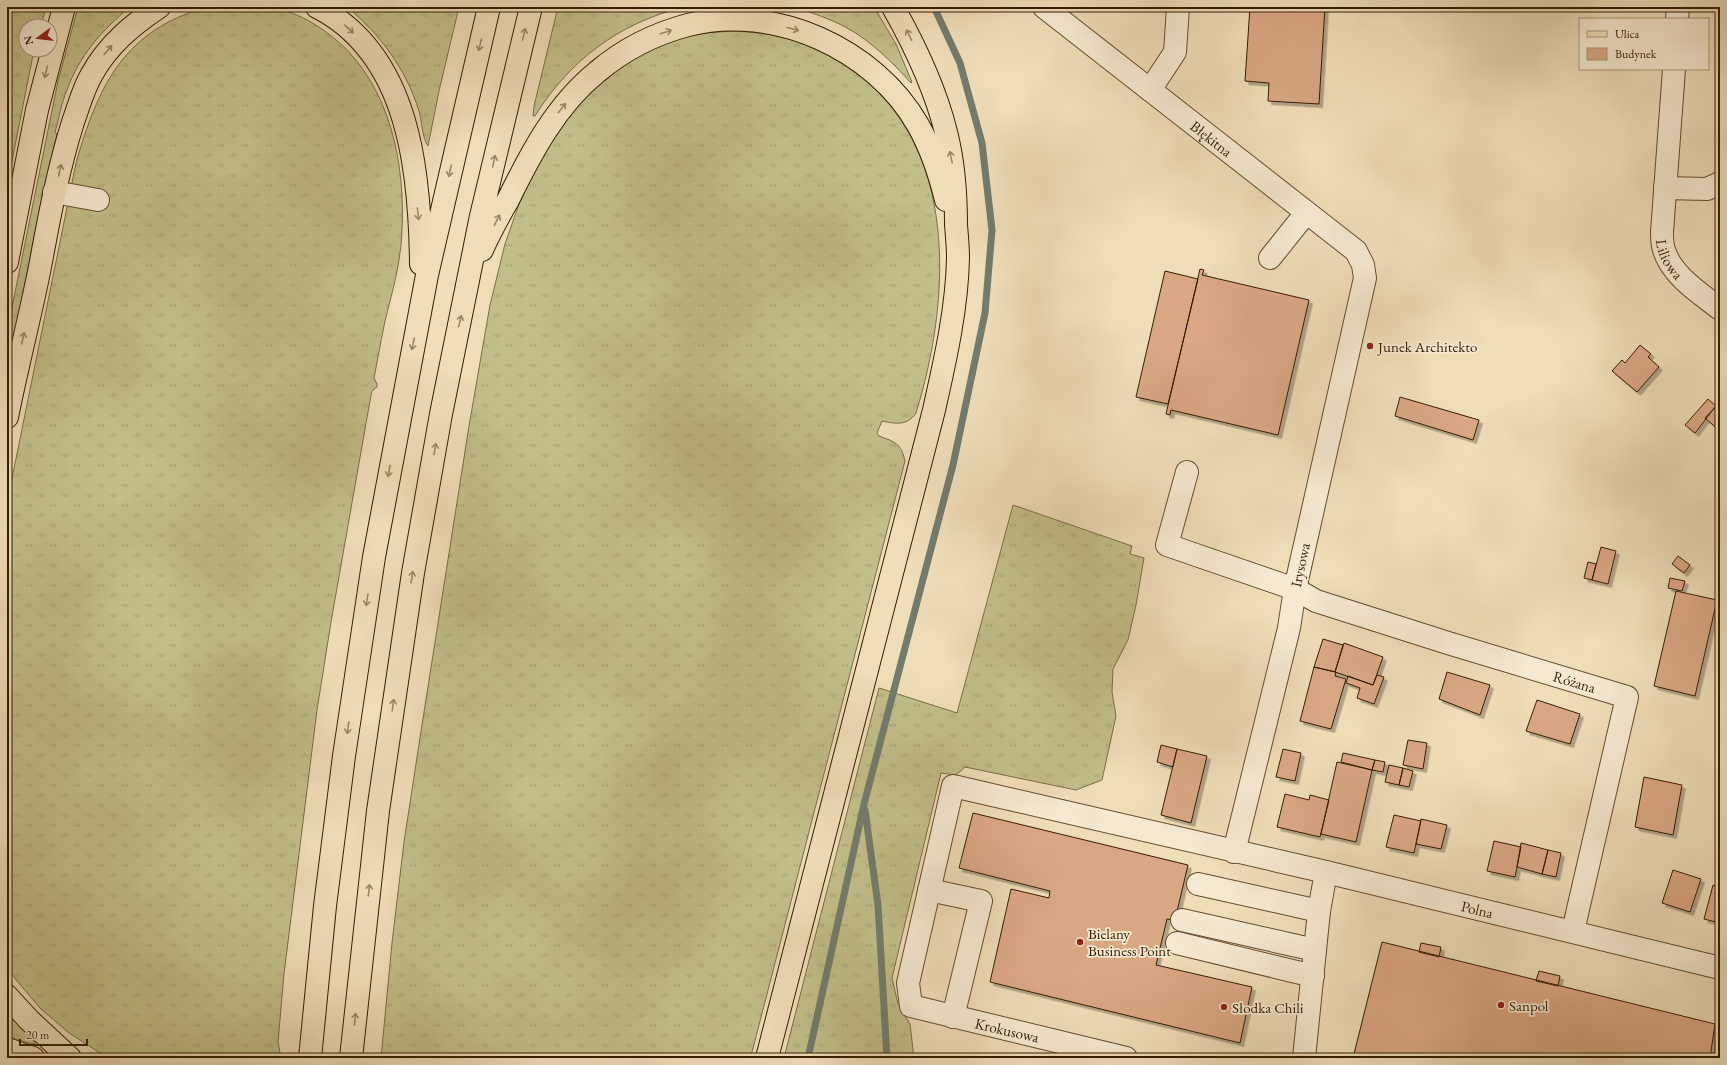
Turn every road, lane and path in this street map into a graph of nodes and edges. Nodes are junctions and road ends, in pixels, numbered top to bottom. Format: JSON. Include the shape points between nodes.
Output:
{"nodes":[{"id":1,"x":64,"y":7,"type":"edge"},
{"id":2,"x":159,"y":7,"type":"edge"},
{"id":3,"x":317,"y":7,"type":"edge"},
{"id":4,"x":489,"y":7,"type":"edge"},
{"id":5,"x":531,"y":7,"type":"edge"},
{"id":6,"x":893,"y":7,"type":"edge"},
{"id":7,"x":1044,"y":7,"type":"edge"},
{"id":8,"x":1178,"y":7,"type":"edge"},
{"id":9,"x":1678,"y":7,"type":"edge"},
{"id":10,"x":1677,"y":18,"type":"edge"},
{"id":11,"x":1674,"y":70,"type":"edge"},
{"id":12,"x":1150,"y":90,"type":"junction"},
{"id":13,"x":1720,"y":183,"type":"edge"},
{"id":14,"x":1665,"y":188,"type":"junction"},
{"id":15,"x":54,"y":192,"type":"junction"},
{"id":16,"x":98,"y":200,"type":"dead end"},
{"id":17,"x":1306,"y":213,"type":"junction"},
{"id":18,"x":956,"y":238,"type":"junction"},
{"id":19,"x":1270,"y":258,"type":"dead end"},
{"id":20,"x":7,"y":262,"type":"edge"},
{"id":21,"x":1365,"y":278,"type":"joint"},
{"id":22,"x":466,"y":295,"type":"junction"},
{"id":23,"x":421,"y":306,"type":"junction"},
{"id":24,"x":1720,"y":309,"type":"edge"},
{"id":25,"x":7,"y":417,"type":"edge"},
{"id":26,"x":1187,"y":472,"type":"dead end"},
{"id":27,"x":1295,"y":589,"type":"junction"},
{"id":28,"x":1234,"y":852,"type":"junction"},
{"id":29,"x":1326,"y":872,"type":"junction"},
{"id":30,"x":1198,"y":884,"type":"dead end"},
{"id":31,"x":929,"y":890,"type":"junction"},
{"id":32,"x":1319,"y":911,"type":"junction"},
{"id":33,"x":1182,"y":920,"type":"dead end"},
{"id":34,"x":1573,"y":931,"type":"junction"},
{"id":35,"x":1177,"y":943,"type":"dead end"},
{"id":36,"x":1315,"y":950,"type":"junction"},
{"id":37,"x":1720,"y":968,"type":"edge"},
{"id":38,"x":1313,"y":976,"type":"junction"},
{"id":39,"x":7,"y":996,"type":"edge"},
{"id":40,"x":953,"y":1017,"type":"junction"},
{"id":41,"x":7,"y":1049,"type":"edge"},
{"id":42,"x":33,"y":1058,"type":"edge"},
{"id":43,"x":70,"y":1058,"type":"edge"},
{"id":44,"x":310,"y":1058,"type":"edge"},
{"id":45,"x":351,"y":1058,"type":"edge"},
{"id":46,"x":767,"y":1058,"type":"edge"},
{"id":47,"x":1126,"y":1058,"type":"edge"},
{"id":48,"x":1304,"y":1058,"type":"edge"}],
"edges":[{"from":1,"to":20,"type":"main road","one_way":true,"via":[[37,110]]},
{"from":15,"to":2,"type":"main road","one_way":true,"via":[[67,142],[91,75],[117,40],[134,23]]},
{"from":3,"to":23,"type":"main road","one_way":true,"via":[[341,22],[361,41],[391,83],[399,102],[413,163],[420,234]]},
{"from":4,"to":23,"type":"main road","one_way":true},
{"from":22,"to":5,"type":"main road","one_way":true,"via":[[481,216]]},
{"from":18,"to":6,"type":"main road","one_way":true,"via":[[956,186],[946,132],[929,80]]},
{"from":7,"to":12,"type":"street","name":"Błękitna"},
{"from":8,"to":12,"type":"street","via":[[1175,52]]},
{"from":9,"to":10,"type":"street"},
{"from":11,"to":14,"type":"street","name":"Liliowa"},
{"from":12,"to":17,"type":"street","name":"Błękitna"},
{"from":13,"to":14,"type":"street","via":[[1707,189]]},
{"from":14,"to":24,"type":"street","name":"Liliowa","via":[[1662,232],[1664,250],[1671,266]]},
{"from":15,"to":16,"type":"street"},
{"from":25,"to":15,"type":"main road","one_way":true},
{"from":17,"to":19,"type":"street"},
{"from":17,"to":21,"type":"street","name":"Błękitna","via":[[1356,251],[1363,265]]},
{"from":22,"to":18,"type":"main road","one_way":true,"via":[[483,248],[524,167],[544,133],[572,96],[597,72],[641,42],[689,25],[709,22],[741,20],[792,28],[826,41],[865,65],[886,84],[918,126],[938,170]]},
{"from":18,"to":46,"type":"main road","via":[[958,259],[949,340],[934,410]]},
{"from":21,"to":27,"type":"street","name":"Irysowa"},
{"from":45,"to":22,"type":"main road","one_way":true,"via":[[378,811],[400,651],[441,414]]},
{"from":23,"to":44,"type":"main road","one_way":true,"via":[[378,530],[354,684],[329,876]]},
{"from":26,"to":27,"type":"street","via":[[1166,545]]},
{"from":27,"to":28,"type":"street","name":"Irysowa","via":[[1289,628]]},
{"from":27,"to":34,"type":"street","name":"Różana","via":[[1323,603],[1627,697]]},
{"from":28,"to":29,"type":"street","name":"Polna"},
{"from":28,"to":31,"type":"street","name":"Polna","via":[[953,786]]},
{"from":29,"to":32,"type":"street"},
{"from":29,"to":34,"type":"street","name":"Polna"},
{"from":30,"to":32,"type":"street"},
{"from":31,"to":40,"type":"street","name":"Krokusowa","via":[[908,983],[911,1006]]},
{"from":31,"to":40,"type":"street","via":[[981,901]]},
{"from":32,"to":36,"type":"street"},
{"from":33,"to":36,"type":"street"},
{"from":34,"to":37,"type":"street","name":"Polna"},
{"from":35,"to":38,"type":"street"},
{"from":36,"to":38,"type":"street"},
{"from":38,"to":48,"type":"street"},
{"from":39,"to":43,"type":"main road"},
{"from":40,"to":47,"type":"street","name":"Krokusowa"},
{"from":41,"to":42,"type":"main road"}]}
